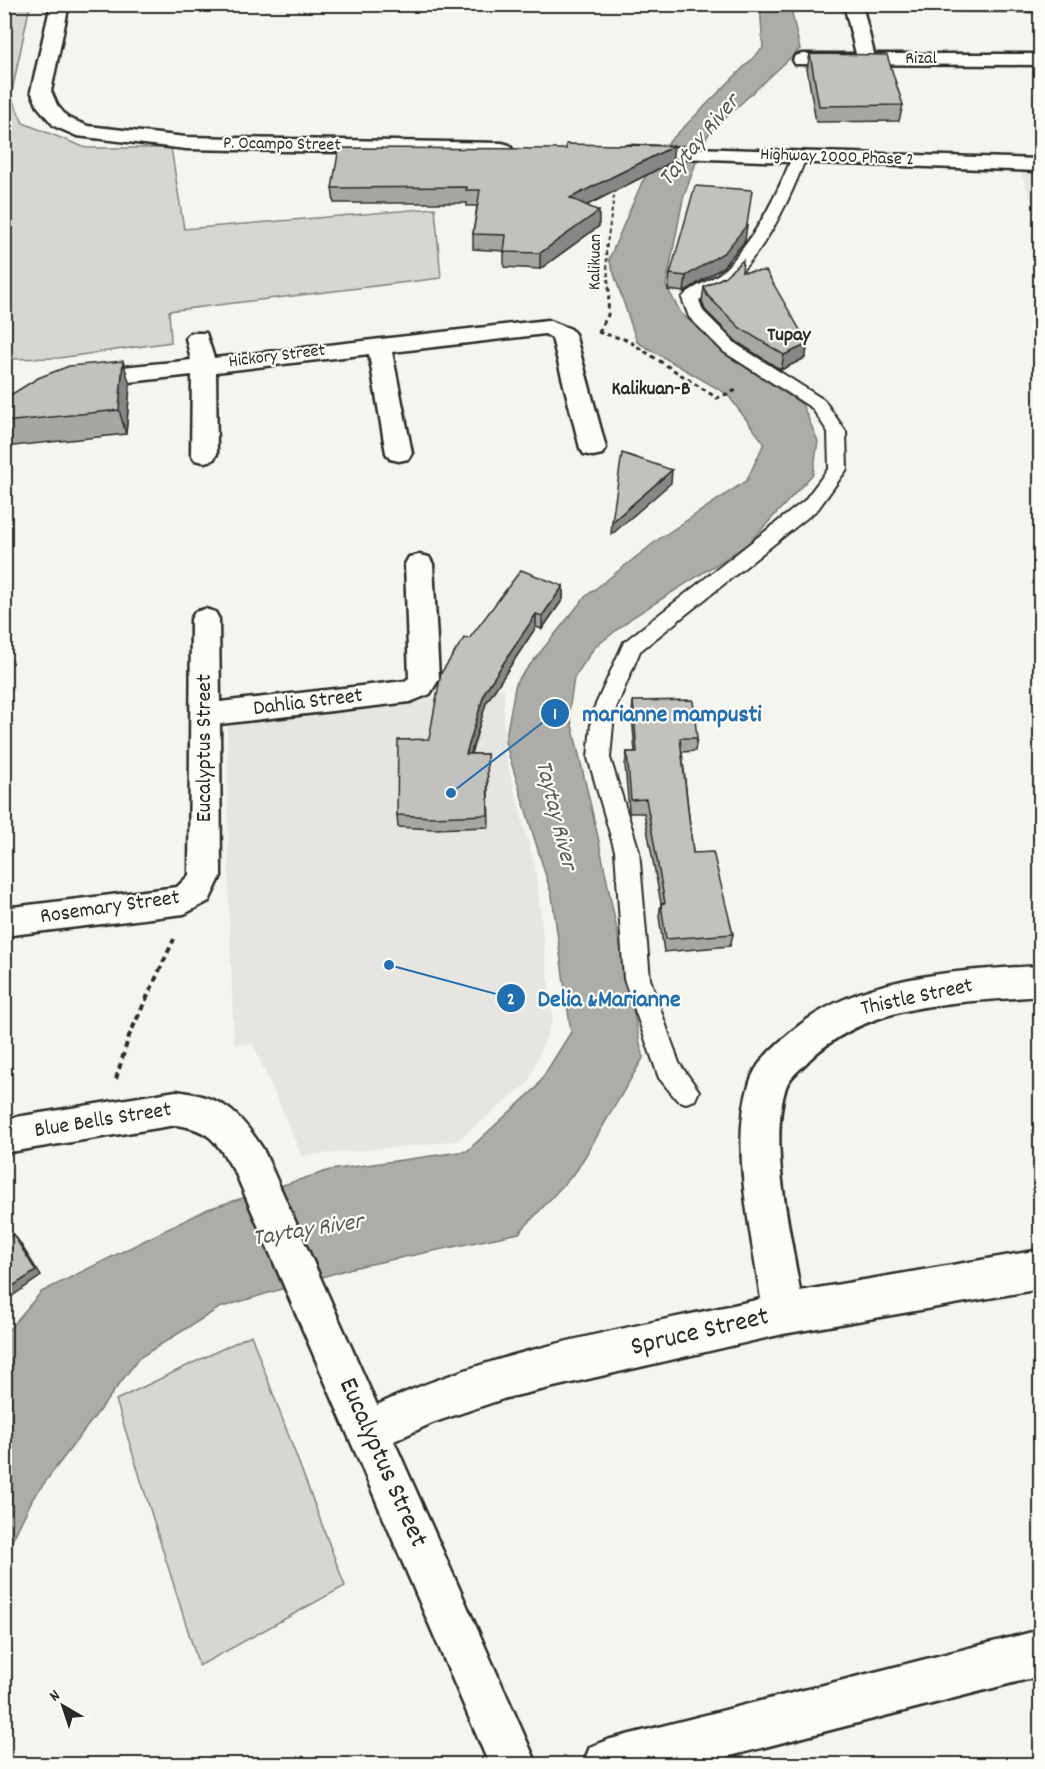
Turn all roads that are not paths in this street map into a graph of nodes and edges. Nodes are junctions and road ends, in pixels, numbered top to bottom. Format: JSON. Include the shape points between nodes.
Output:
{"nodes":[{"id":1,"x":60,"y":4,"type":"edge"},
{"id":2,"x":853,"y":4,"type":"edge"},
{"id":3,"x":882,"y":4,"type":"edge"},
{"id":4,"x":1041,"y":6,"type":"edge"},
{"id":5,"x":866,"y":59,"type":"junction"},
{"id":6,"x":802,"y":60,"type":"dead end"},
{"id":7,"x":1041,"y":60,"type":"edge"},
{"id":8,"x":527,"y":150,"type":"edge"},
{"id":9,"x":609,"y":151,"type":"edge"},
{"id":10,"x":799,"y":157,"type":"junction"},
{"id":11,"x":1041,"y":165,"type":"edge"},
{"id":12,"x":198,"y":338,"type":"dead end"},
{"id":13,"x":379,"y":345,"type":"junction"},
{"id":14,"x":204,"y":366,"type":"junction"},
{"id":15,"x":5,"y":419,"type":"edge"},
{"id":16,"x":593,"y":448,"type":"dead end"},
{"id":17,"x":399,"y":453,"type":"dead end"},
{"id":18,"x":204,"y":454,"type":"dead end"},
{"id":19,"x":419,"y":564,"type":"dead end"},
{"id":20,"x":205,"y":619,"type":"dead end"},
{"id":21,"x":205,"y":715,"type":"junction"},
{"id":22,"x":205,"y":876,"type":"joint"},
{"id":23,"x":4,"y":922,"type":"edge"},
{"id":24,"x":1041,"y":981,"type":"edge"},
{"id":25,"x":686,"y":1091,"type":"dead end"},
{"id":26,"x":4,"y":1136,"type":"edge"},
{"id":27,"x":250,"y":1162,"type":"joint"},
{"id":28,"x":1041,"y":1270,"type":"edge"},
{"id":29,"x":783,"y":1314,"type":"junction"},
{"id":30,"x":368,"y":1431,"type":"junction"},
{"id":31,"x":1041,"y":1653,"type":"edge"},
{"id":32,"x":513,"y":1764,"type":"edge"},
{"id":33,"x":607,"y":1764,"type":"edge"}],
"edges":[{"from":1,"to":8,"type":"street","name":"P. Ocampo Street","via":[[41,90],[60,122],[84,132],[186,143]]},
{"from":2,"to":5,"type":"street"},
{"from":3,"to":4,"type":"street"},
{"from":5,"to":6,"type":"street","name":"Rizal"},
{"from":5,"to":7,"type":"street","name":"Rizal"},
{"from":9,"to":10,"type":"street","name":"Highway 2000 Phase 2"},
{"from":10,"to":11,"type":"street","name":"Highway 2000 Phase 2"},
{"from":10,"to":25,"type":"lane","via":[[782,200],[744,256],[719,283],[690,298],[695,313],[730,348],[819,404],[837,432],[838,469],[811,505],[631,647],[603,714],[599,758],[627,851],[637,979],[668,1070]]},
{"from":12,"to":14,"type":"street"},
{"from":13,"to":14,"type":"street","name":"Hickory Street"},
{"from":13,"to":16,"type":"street","name":"Hickory Street","via":[[558,329],[563,334]]},
{"from":13,"to":17,"type":"street"},
{"from":14,"to":15,"type":"street","name":"Hickory Street","via":[[72,381],[36,395]]},
{"from":14,"to":18,"type":"street"},
{"from":19,"to":21,"type":"street","name":"Dahlia Street","via":[[424,679],[420,686],[410,691]]},
{"from":20,"to":21,"type":"street","name":"Eucalyptus Street"},
{"from":21,"to":22,"type":"street","name":"Eucalyptus Street"},
{"from":22,"to":23,"type":"street","name":"Rosemary Street","via":[[197,891],[184,900]]},
{"from":24,"to":29,"type":"street","name":"Thistle Street","via":[[960,985],[862,1007],[803,1038],[768,1081],[761,1146]]},
{"from":26,"to":27,"type":"street","name":"Blue Bells Street","via":[[176,1108],[204,1110],[226,1126]]},
{"from":27,"to":30,"type":"street","name":"Eucalyptus Street"},
{"from":28,"to":29,"type":"street","name":"Spruce Street"},
{"from":29,"to":30,"type":"street","name":"Spruce Street","via":[[506,1377],[425,1404]]},
{"from":30,"to":32,"type":"street","name":"Eucalyptus Street"},
{"from":31,"to":33,"type":"street"}]}
